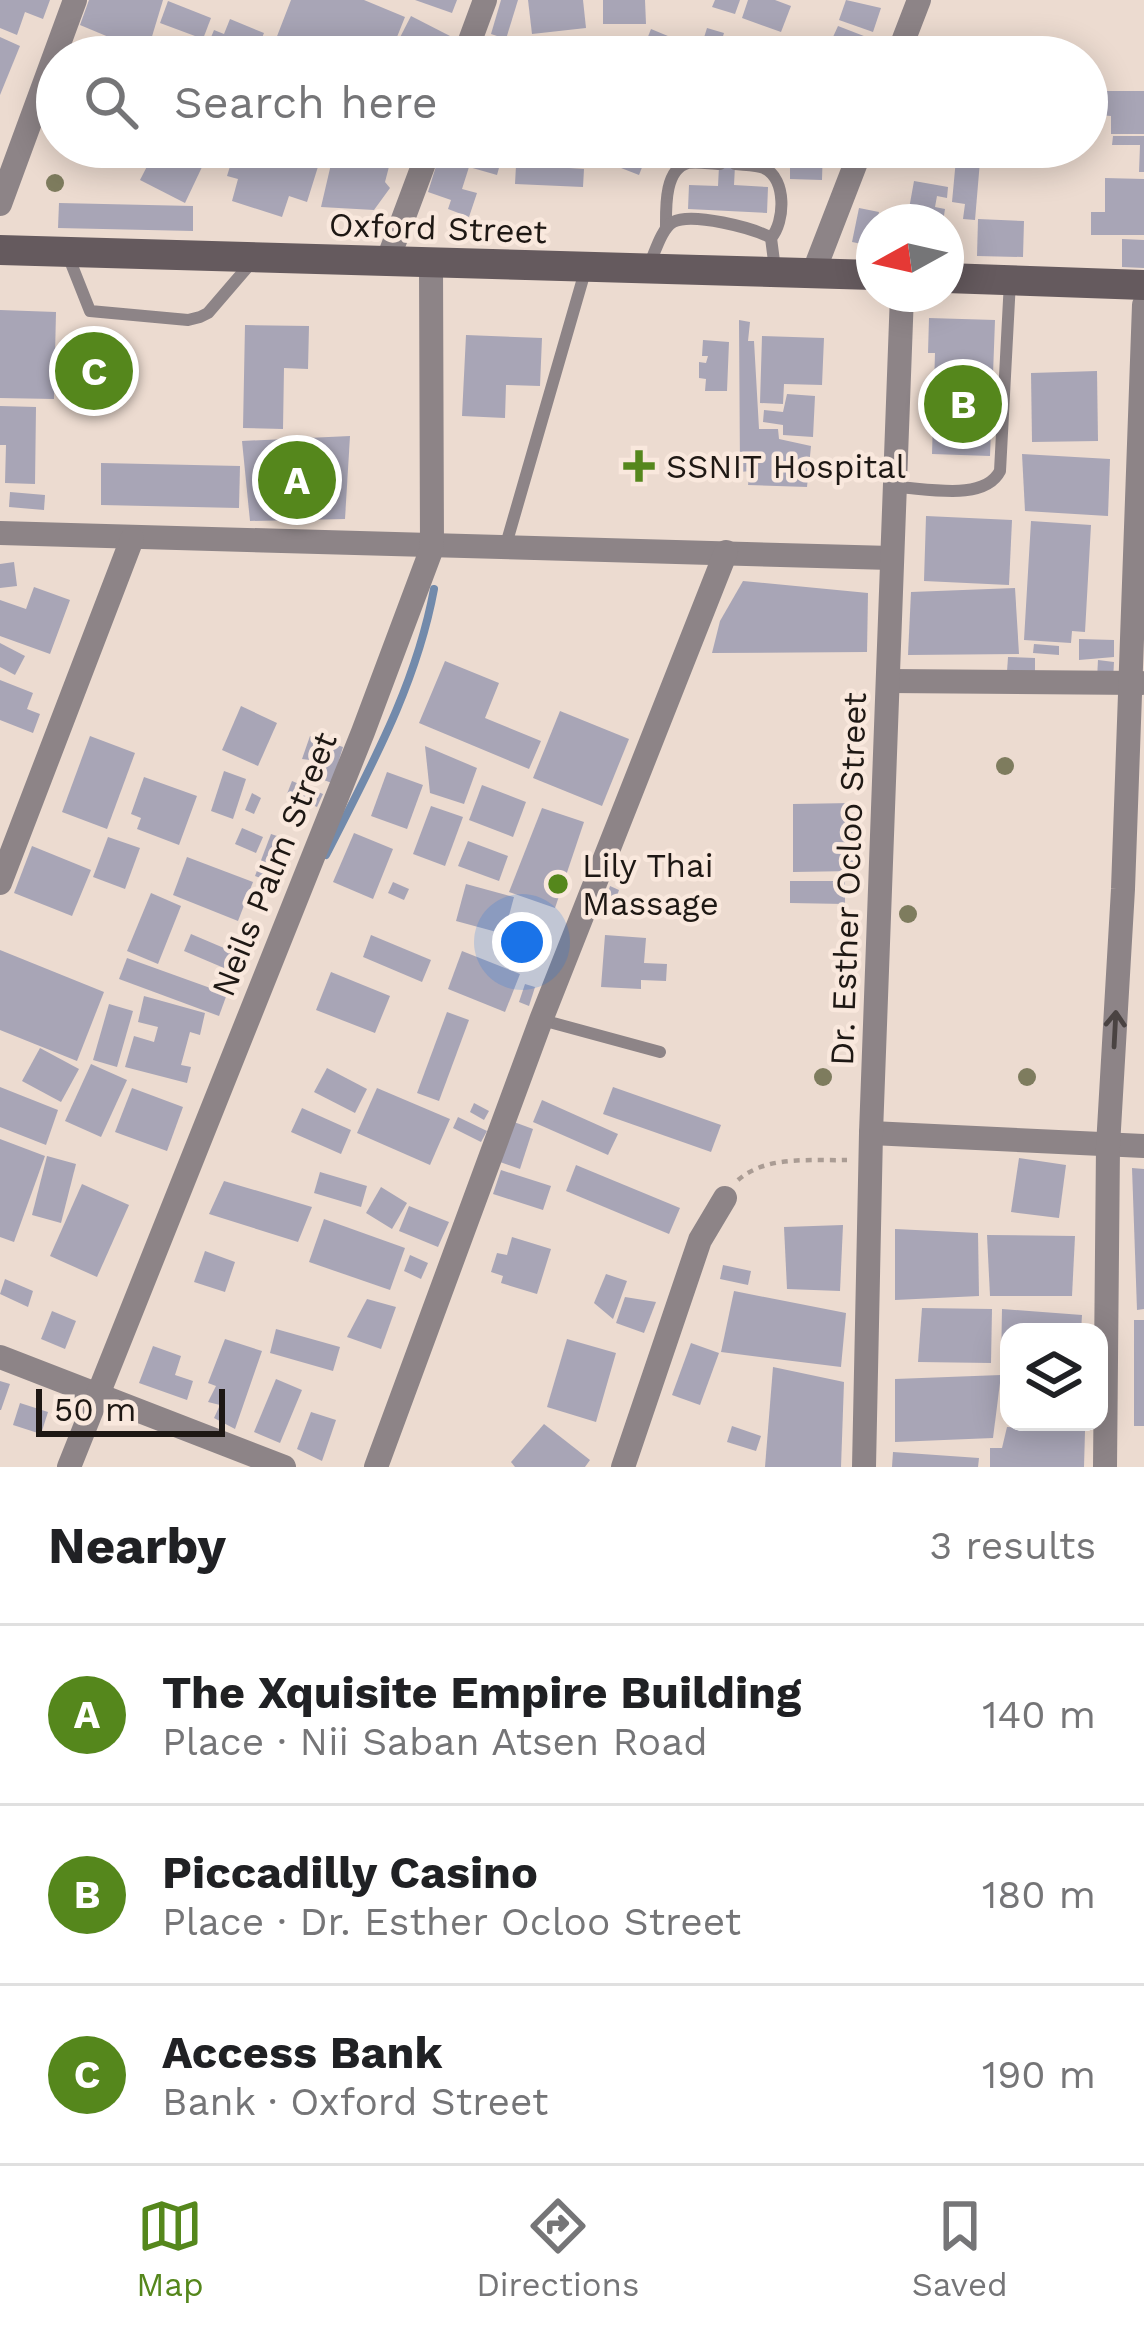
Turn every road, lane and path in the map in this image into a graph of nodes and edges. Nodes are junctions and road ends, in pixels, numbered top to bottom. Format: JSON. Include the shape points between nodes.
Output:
{"nodes":[{"id":1,"x":74,"y":0,"type":"edge"},
{"id":2,"x":485,"y":0,"type":"edge"},
{"id":3,"x":919,"y":0,"type":"edge"},
{"id":4,"x":61,"y":36,"type":"edge"},
{"id":5,"x":472,"y":36,"type":"edge"},
{"id":6,"x":905,"y":36,"type":"edge"},
{"id":7,"x":36,"y":105,"type":"edge"},
{"id":8,"x":422,"y":168,"type":"edge"},
{"id":9,"x":679,"y":168,"type":"edge"},
{"id":10,"x":764,"y":168,"type":"edge"},
{"id":11,"x":854,"y":168,"type":"edge"},
{"id":12,"x":0,"y":204,"type":"edge"},
{"id":13,"x":666,"y":228,"type":"junction"},
{"id":14,"x":771,"y":238,"type":"junction"},
{"id":15,"x":0,"y":250,"type":"edge"},
{"id":16,"x":67,"y":252,"type":"junction"},
{"id":17,"x":255,"y":258,"type":"junction"},
{"id":18,"x":387,"y":262,"type":"junction"},
{"id":19,"x":431,"y":264,"type":"junction"},
{"id":20,"x":586,"y":268,"type":"junction"},
{"id":21,"x":647,"y":269,"type":"junction"},
{"id":22,"x":775,"y":271,"type":"junction"},
{"id":23,"x":814,"y":272,"type":"junction"},
{"id":24,"x":856,"y":274,"type":"edge"},
{"id":25,"x":964,"y":279,"type":"edge"},
{"id":26,"x":1010,"y":280,"type":"junction"},
{"id":27,"x":1144,"y":285,"type":"edge"},
{"id":28,"x":1144,"y":305,"type":"edge"},
{"id":29,"x":901,"y":312,"type":"edge"},
{"id":30,"x":894,"y":488,"type":"junction"},
{"id":31,"x":0,"y":533,"type":"edge"},
{"id":32,"x":132,"y":539,"type":"junction"},
{"id":33,"x":432,"y":548,"type":"junction"},
{"id":34,"x":505,"y":549,"type":"junction"},
{"id":35,"x":726,"y":552,"type":"junction"},
{"id":36,"x":891,"y":558,"type":"junction"},
{"id":37,"x":889,"y":681,"type":"junction"},
{"id":38,"x":1136,"y":683,"type":"edge"},
{"id":39,"x":0,"y":884,"type":"edge"},
{"id":40,"x":541,"y":1020,"type":"junction"},
{"id":41,"x":660,"y":1052,"type":"dead end"},
{"id":42,"x":872,"y":1133,"type":"junction"},
{"id":43,"x":1108,"y":1145,"type":"junction"},
{"id":44,"x":1144,"y":1146,"type":"edge"},
{"id":45,"x":871,"y":1160,"type":"junction"},
{"id":46,"x":724,"y":1198,"type":"joint"},
{"id":47,"x":0,"y":1358,"type":"edge"},
{"id":48,"x":97,"y":1393,"type":"junction"},
{"id":49,"x":69,"y":1467,"type":"edge"},
{"id":50,"x":284,"y":1467,"type":"edge"},
{"id":51,"x":376,"y":1467,"type":"edge"},
{"id":52,"x":622,"y":1467,"type":"edge"},
{"id":53,"x":864,"y":1467,"type":"edge"},
{"id":54,"x":1105,"y":1467,"type":"edge"}],
"edges":[{"from":1,"to":4,"type":"street"},
{"from":2,"to":5,"type":"street"},
{"from":3,"to":6,"type":"street"},
{"from":7,"to":12,"type":"street"},
{"from":8,"to":18,"type":"street"},
{"from":9,"to":13,"type":"lane"},
{"from":10,"to":14,"type":"lane","via":[[777,180],[782,206]]},
{"from":11,"to":23,"type":"street"},
{"from":13,"to":14,"type":"lane","via":[[683,219],[749,226]]},
{"from":13,"to":21,"type":"lane"},
{"from":14,"to":22,"type":"lane"},
{"from":15,"to":16,"type":"main road","name":"Oxford Street"},
{"from":16,"to":17,"type":"main road","name":"Oxford Street"},
{"from":16,"to":17,"type":"lane","via":[[90,311],[188,320],[208,313]]},
{"from":17,"to":18,"type":"main road","name":"Oxford Street"},
{"from":18,"to":19,"type":"main road","name":"Oxford Street"},
{"from":19,"to":20,"type":"main road","name":"Oxford Street"},
{"from":19,"to":33,"type":"street","name":"Neils Palm Street"},
{"from":20,"to":21,"type":"main road","name":"Oxford Street"},
{"from":20,"to":34,"type":"lane"},
{"from":21,"to":22,"type":"main road","name":"Oxford Street"},
{"from":22,"to":23,"type":"main road","name":"Oxford Street"},
{"from":23,"to":24,"type":"main road","name":"Oxford Street"},
{"from":25,"to":26,"type":"main road"},
{"from":26,"to":27,"type":"main road"},
{"from":26,"to":30,"type":"lane","via":[[994,483],[981,490]]},
{"from":28,"to":38,"type":"street"},
{"from":29,"to":30,"type":"street","name":"Dr. Esther Ocloo Street"},
{"from":30,"to":36,"type":"street","name":"Dr. Esther Ocloo Street"},
{"from":31,"to":32,"type":"street"},
{"from":32,"to":33,"type":"street"},
{"from":32,"to":39,"type":"street"},
{"from":33,"to":34,"type":"street"},
{"from":33,"to":48,"type":"street","name":"Neils Palm Street"},
{"from":34,"to":35,"type":"street"},
{"from":35,"to":36,"type":"street"},
{"from":35,"to":40,"type":"street"},
{"from":36,"to":37,"type":"street","name":"Dr. Esther Ocloo Street"},
{"from":37,"to":38,"type":"street"},
{"from":37,"to":42,"type":"street","name":"Dr. Esther Ocloo Street"},
{"from":43,"to":38,"type":"street","one_way":true},
{"from":40,"to":41,"type":"lane"},
{"from":40,"to":51,"type":"street"},
{"from":42,"to":43,"type":"street"},
{"from":42,"to":45,"type":"street","name":"Dr. Esther Ocloo Street"},
{"from":43,"to":44,"type":"street"},
{"from":43,"to":54,"type":"street"},
{"from":45,"to":46,"type":"path","via":[[753,1168]]},
{"from":45,"to":53,"type":"street","name":"Dr. Esther Ocloo Street"},
{"from":46,"to":52,"type":"street","via":[[700,1240]]},
{"from":47,"to":48,"type":"street"},
{"from":48,"to":49,"type":"street","name":"Neils Palm Street"},
{"from":48,"to":50,"type":"street"}]}
